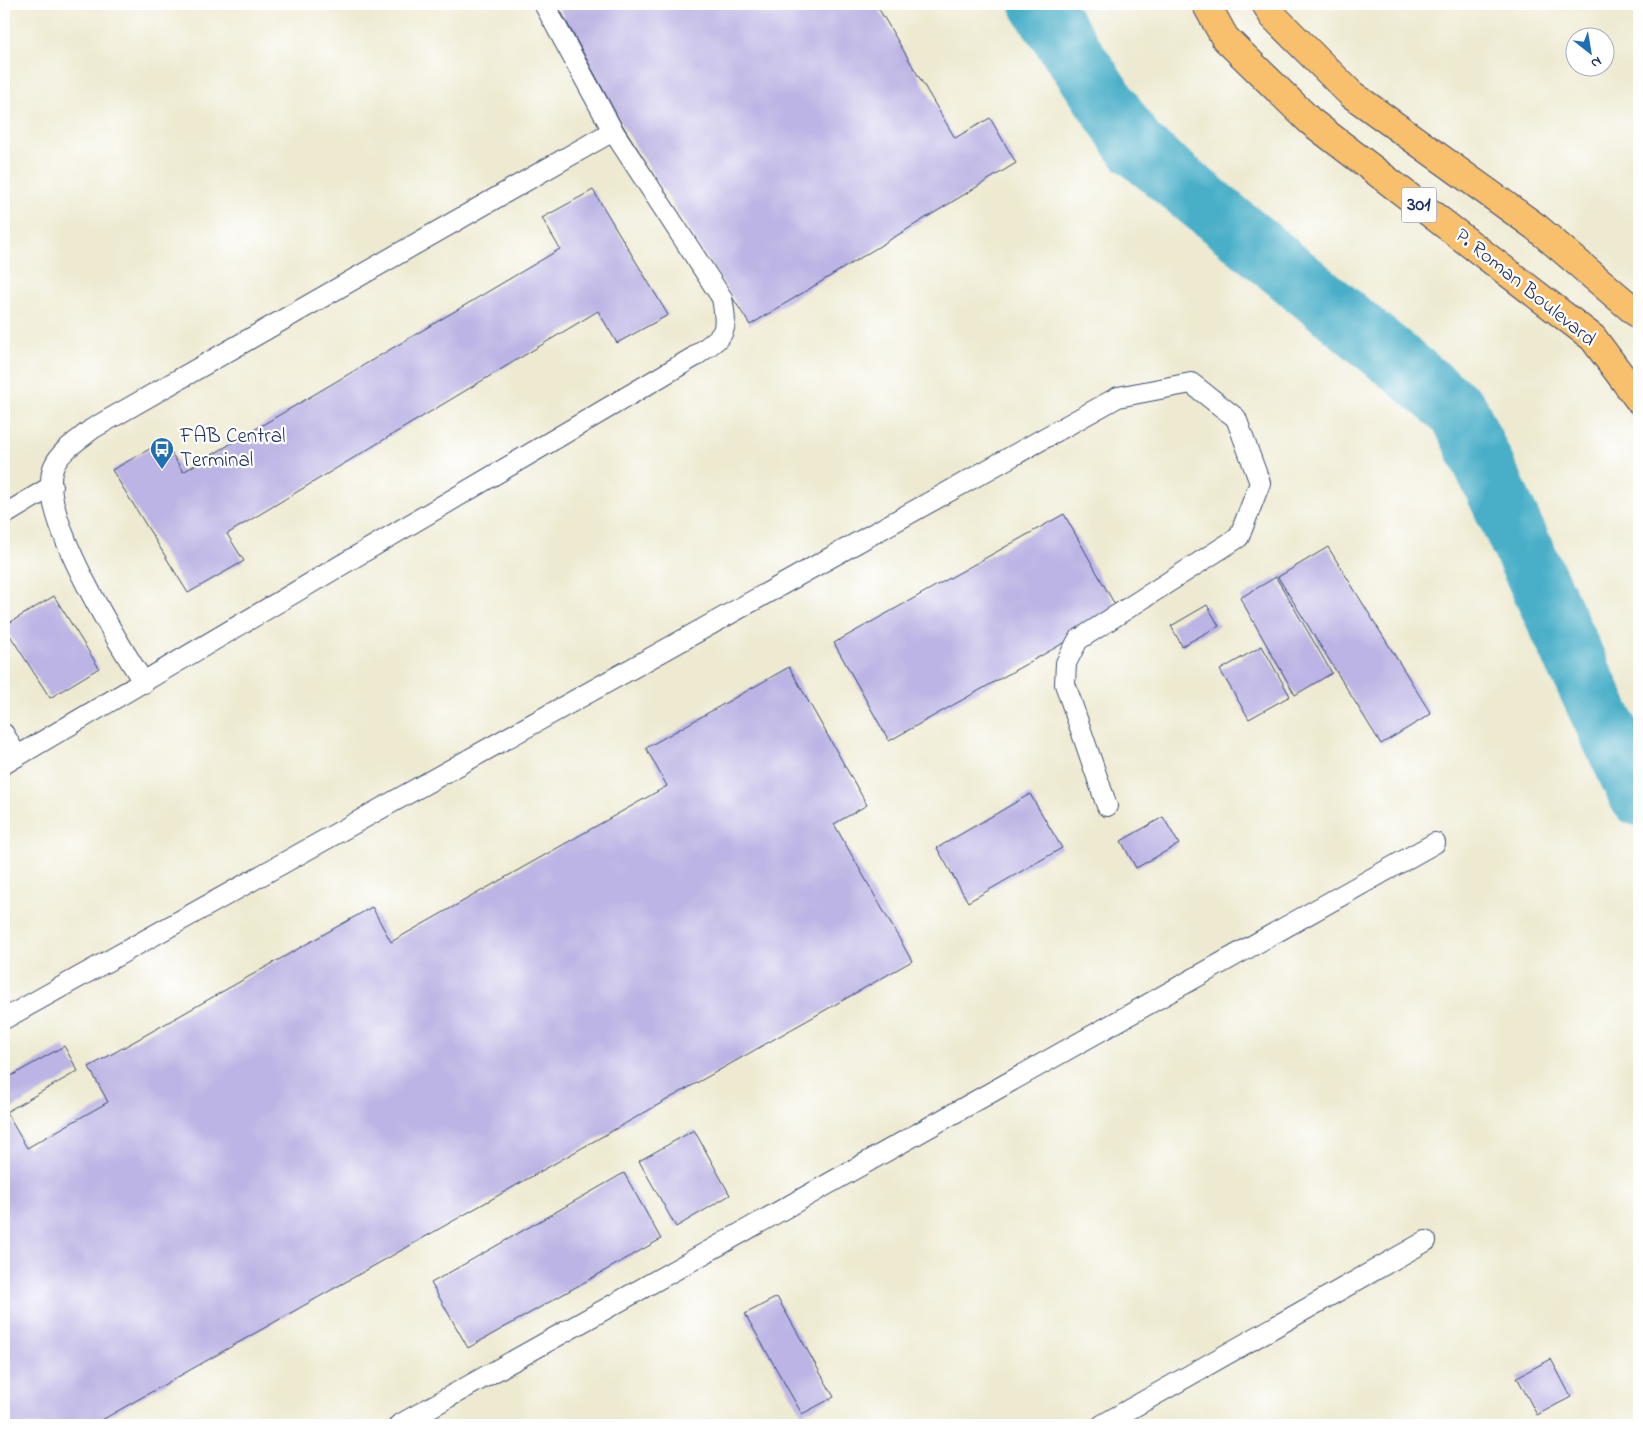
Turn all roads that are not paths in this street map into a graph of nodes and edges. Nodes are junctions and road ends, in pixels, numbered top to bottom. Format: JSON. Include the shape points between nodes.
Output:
{"nodes":[{"id":1,"x":544,"y":4,"type":"edge"},
{"id":2,"x":1206,"y":4,"type":"edge"},
{"id":3,"x":1266,"y":4,"type":"edge"},
{"id":4,"x":613,"y":131,"type":"junction"},
{"id":5,"x":1639,"y":315,"type":"edge"},
{"id":6,"x":1639,"y":400,"type":"edge"},
{"id":7,"x":52,"y":486,"type":"junction"},
{"id":8,"x":4,"y":515,"type":"edge"},
{"id":9,"x":144,"y":684,"type":"junction"},
{"id":10,"x":4,"y":734,"type":"edge"},
{"id":11,"x":11,"y":760,"type":"edge"},
{"id":12,"x":1107,"y":806,"type":"dead end"},
{"id":13,"x":1435,"y":843,"type":"dead end"},
{"id":14,"x":4,"y":1019,"type":"edge"},
{"id":15,"x":1426,"y":1241,"type":"dead end"},
{"id":16,"x":398,"y":1425,"type":"edge"},
{"id":17,"x":1102,"y":1425,"type":"edge"}],
"edges":[{"from":1,"to":4,"type":"lane"},
{"from":2,"to":6,"type":"main road","name":"P. Roman Boulevard","number":"301","via":[[1224,38],[1310,121],[1593,338]]},
{"from":3,"to":5,"type":"main road","number":"301","via":[[1273,16],[1351,94],[1536,227]]},
{"from":4,"to":7,"type":"lane","via":[[92,430],[66,449],[53,467]]},
{"from":4,"to":9,"type":"lane","via":[[722,298],[726,323],[722,336],[694,358]]},
{"from":7,"to":8,"type":"lane"},
{"from":7,"to":9,"type":"lane","via":[[52,505],[76,562],[104,620]]},
{"from":9,"to":11,"type":"lane"},
{"from":10,"to":11,"type":"lane"},
{"from":12,"to":14,"type":"lane","via":[[1065,684],[1066,663],[1078,640],[1239,537],[1260,483],[1236,418],[1190,383],[1118,397]]},
{"from":13,"to":16,"type":"lane"},
{"from":15,"to":17,"type":"lane"}]}
